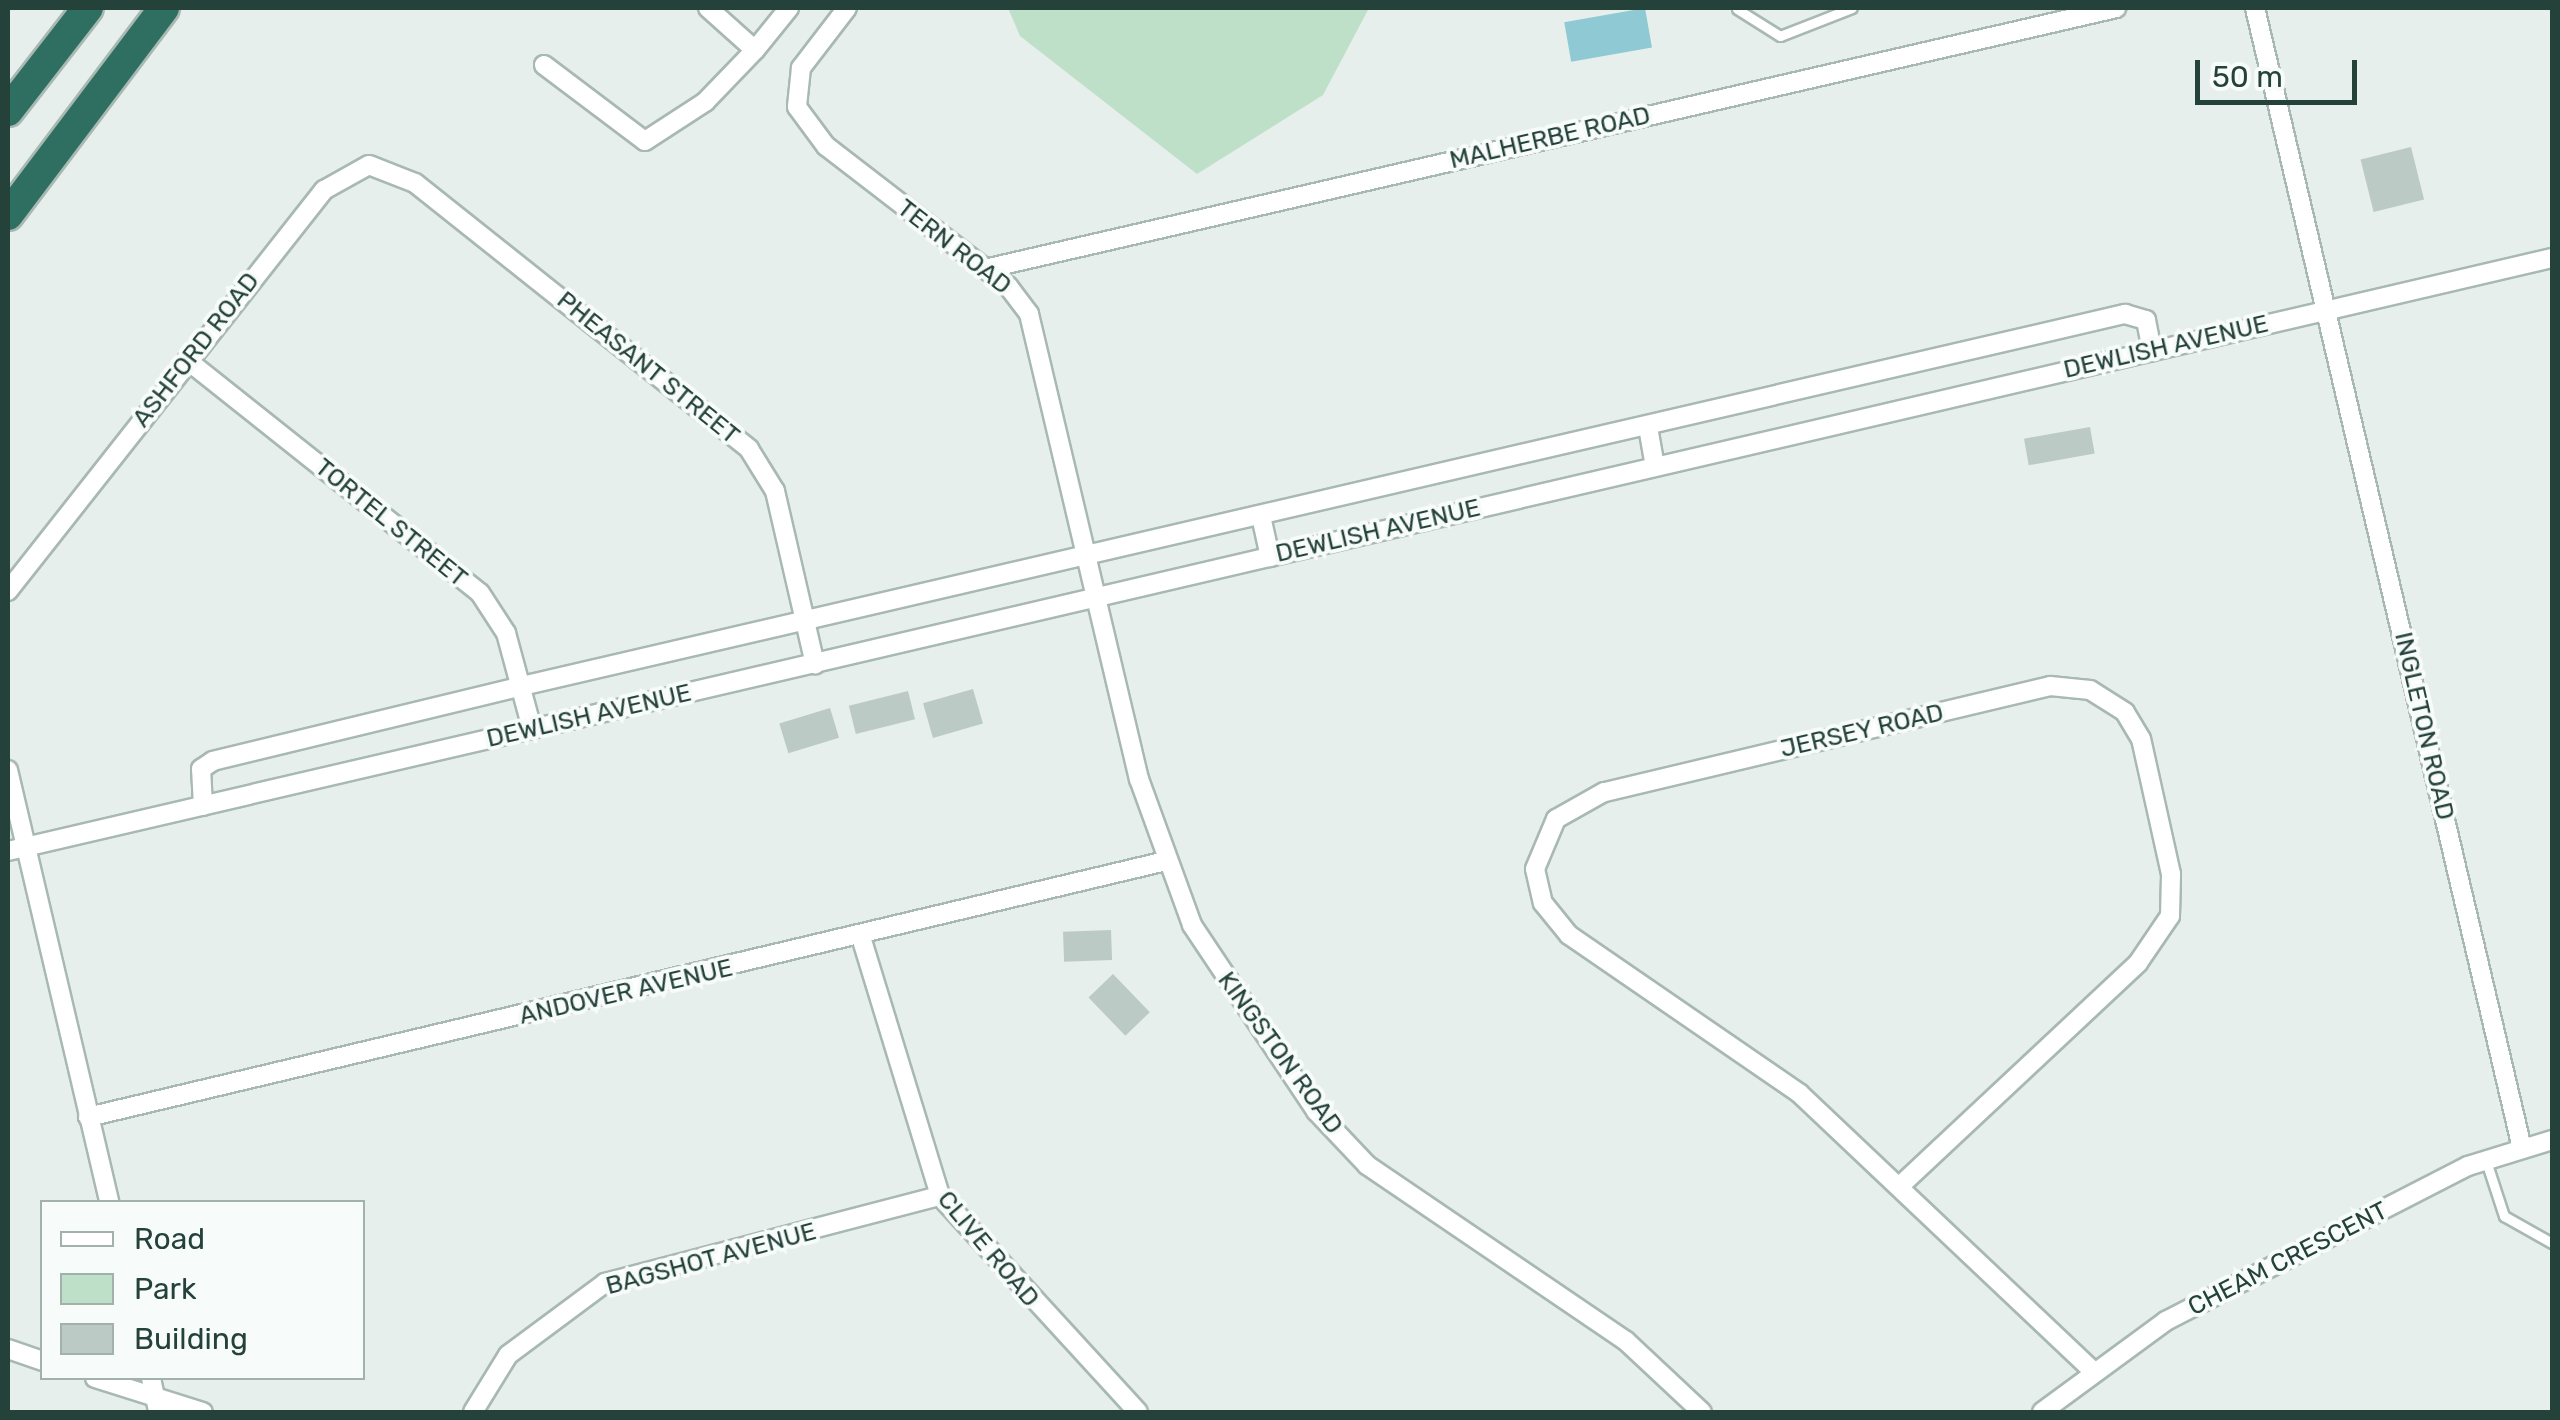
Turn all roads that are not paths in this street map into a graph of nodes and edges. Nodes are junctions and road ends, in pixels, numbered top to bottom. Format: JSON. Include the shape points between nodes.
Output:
{"nodes":[{"id":1,"x":88,"y":8,"type":"edge"},
{"id":2,"x":164,"y":8,"type":"edge"},
{"id":3,"x":708,"y":8,"type":"edge"},
{"id":4,"x":788,"y":8,"type":"edge"},
{"id":5,"x":847,"y":8,"type":"edge"},
{"id":6,"x":1852,"y":8,"type":"edge"},
{"id":7,"x":2116,"y":8,"type":"edge"},
{"id":8,"x":2255,"y":8,"type":"edge"},
{"id":9,"x":1737,"y":9,"type":"edge"},
{"id":10,"x":2062,"y":14,"type":"edge"},
{"id":11,"x":755,"y":50,"type":"junction"},
{"id":12,"x":544,"y":65,"type":"dead end"},
{"id":13,"x":8,"y":111,"type":"edge"},
{"id":14,"x":415,"y":183,"type":"joint"},
{"id":15,"x":8,"y":215,"type":"edge"},
{"id":16,"x":2552,"y":258,"type":"edge"},
{"id":17,"x":985,"y":268,"type":"junction"},
{"id":18,"x":2327,"y":308,"type":"junction"},
{"id":19,"x":2152,"y":351,"type":"junction"},
{"id":20,"x":187,"y":360,"type":"junction"},
{"id":21,"x":1648,"y":427,"type":"junction"},
{"id":22,"x":1654,"y":466,"type":"junction"},
{"id":23,"x":1260,"y":516,"type":"junction"},
{"id":24,"x":1085,"y":556,"type":"junction"},
{"id":25,"x":1270,"y":557,"type":"junction"},
{"id":26,"x":8,"y":592,"type":"edge"},
{"id":27,"x":1094,"y":597,"type":"junction"},
{"id":28,"x":804,"y":621,"type":"junction"},
{"id":29,"x":815,"y":664,"type":"junction"},
{"id":30,"x":522,"y":686,"type":"junction"},
{"id":31,"x":532,"y":729,"type":"junction"},
{"id":32,"x":8,"y":770,"type":"edge"},
{"id":33,"x":203,"y":806,"type":"junction"},
{"id":34,"x":12,"y":807,"type":"edge"},
{"id":35,"x":16,"y":849,"type":"edge"},
{"id":36,"x":1162,"y":862,"type":"junction"},
{"id":37,"x":861,"y":937,"type":"junction"},
{"id":38,"x":88,"y":1117,"type":"junction"},
{"id":39,"x":2552,"y":1140,"type":"edge"},
{"id":40,"x":2521,"y":1144,"type":"junction"},
{"id":41,"x":2486,"y":1158,"type":"junction"},
{"id":42,"x":1902,"y":1184,"type":"junction"},
{"id":43,"x":940,"y":1196,"type":"junction"},
{"id":44,"x":109,"y":1200,"type":"edge"},
{"id":45,"x":2552,"y":1243,"type":"edge"},
{"id":46,"x":8,"y":1349,"type":"edge"},
{"id":47,"x":40,"y":1359,"type":"edge"},
{"id":48,"x":2091,"y":1369,"type":"junction"},
{"id":49,"x":100,"y":1380,"type":"edge"},
{"id":50,"x":151,"y":1380,"type":"edge"},
{"id":51,"x":157,"y":1405,"type":"edge"},
{"id":52,"x":203,"y":1412,"type":"edge"},
{"id":53,"x":473,"y":1412,"type":"edge"},
{"id":54,"x":1138,"y":1412,"type":"edge"},
{"id":55,"x":1702,"y":1412,"type":"edge"},
{"id":56,"x":2042,"y":1412,"type":"edge"}],
"edges":[{"from":1,"to":13,"type":"highway"},
{"from":2,"to":15,"type":"highway"},
{"from":3,"to":11,"type":"street"},
{"from":4,"to":11,"type":"street"},
{"from":5,"to":17,"type":"street","name":"TERN ROAD","via":[[800,68],[798,107],[826,146]]},
{"from":6,"to":9,"type":"lane","via":[[1780,36]]},
{"from":7,"to":10,"type":"street","name":"MALHERBE ROAD"},
{"from":8,"to":18,"type":"street","name":"INGLETON ROAD"},
{"from":10,"to":17,"type":"street","name":"MALHERBE ROAD"},
{"from":11,"to":12,"type":"street","via":[[704,102],[646,141]]},
{"from":14,"to":20,"type":"street","name":"ASHFORD ROAD","via":[[369,165],[336,178]]},
{"from":14,"to":28,"type":"street","name":"PHEASANT STREET","via":[[750,449],[774,491]]},
{"from":16,"to":18,"type":"street","name":"DEWLISH AVENUE"},
{"from":17,"to":24,"type":"street","name":"TERN ROAD","via":[[1028,314]]},
{"from":18,"to":19,"type":"street","name":"DEWLISH AVENUE"},
{"from":18,"to":40,"type":"street","name":"INGLETON ROAD"},
{"from":19,"to":21,"type":"street","name":"DEWLISH AVENUE","via":[[2148,326],[2125,314]]},
{"from":19,"to":22,"type":"street","name":"DEWLISH AVENUE"},
{"from":20,"to":26,"type":"street","name":"ASHFORD ROAD"},
{"from":20,"to":30,"type":"street","name":"TORTEL STREET","via":[[480,593],[506,633]]},
{"from":21,"to":22,"type":"street"},
{"from":21,"to":23,"type":"street","name":"DEWLISH AVENUE"},
{"from":22,"to":25,"type":"street","name":"DEWLISH AVENUE"},
{"from":23,"to":24,"type":"street","name":"DEWLISH AVENUE"},
{"from":23,"to":25,"type":"street"},
{"from":24,"to":27,"type":"street","name":"TERN ROAD"},
{"from":24,"to":28,"type":"street","name":"DEWLISH AVENUE"},
{"from":25,"to":27,"type":"street","name":"DEWLISH AVENUE"},
{"from":27,"to":29,"type":"street","name":"DEWLISH AVENUE"},
{"from":27,"to":36,"type":"street","name":"KINGSTON ROAD"},
{"from":28,"to":29,"type":"street","name":"PHEASANT STREET"},
{"from":28,"to":30,"type":"street","name":"DEWLISH AVENUE"},
{"from":29,"to":31,"type":"street","name":"DEWLISH AVENUE"},
{"from":30,"to":31,"type":"street","name":"TORTEL STREET"},
{"from":30,"to":33,"type":"street","name":"DEWLISH AVENUE","via":[[213,761],[202,768]]},
{"from":31,"to":33,"type":"street","name":"DEWLISH AVENUE"},
{"from":32,"to":34,"type":"street"},
{"from":33,"to":35,"type":"street","name":"DEWLISH AVENUE"},
{"from":34,"to":35,"type":"street"},
{"from":35,"to":38,"type":"street"},
{"from":36,"to":37,"type":"street","name":"ANDOVER AVENUE"},
{"from":36,"to":55,"type":"street","name":"KINGSTON ROAD","via":[[1215,963],[1341,1140],[1392,1185],[1626,1341]]},
{"from":37,"to":38,"type":"street","name":"ANDOVER AVENUE"},
{"from":37,"to":43,"type":"street","name":"CLIVE ROAD"},
{"from":38,"to":44,"type":"street"},
{"from":39,"to":40,"type":"street","name":"CHEAM CRESCENT"},
{"from":40,"to":41,"type":"street","name":"CHEAM CRESCENT"},
{"from":41,"to":45,"type":"lane","via":[[2504,1216]]},
{"from":41,"to":48,"type":"street","name":"CHEAM CRESCENT"},
{"from":42,"to":42,"type":"street","name":"JERSEY ROAD","via":[[1800,1094],[1569,935],[1543,904],[1538,854],[1570,806],[1604,792],[2050,686],[2090,690],[2126,712],[2141,739],[2172,874],[2170,916],[2138,964]]},
{"from":42,"to":48,"type":"street","name":"JERSEY ROAD"},
{"from":43,"to":53,"type":"street","name":"BAGSHOT AVENUE","via":[[605,1283],[508,1355]]},
{"from":43,"to":54,"type":"street","name":"CLIVE ROAD"},
{"from":46,"to":47,"type":"street"},
{"from":48,"to":56,"type":"street","name":"CHEAM CRESCENT"},
{"from":49,"to":51,"type":"street"},
{"from":50,"to":51,"type":"street"},
{"from":51,"to":52,"type":"street"}]}
